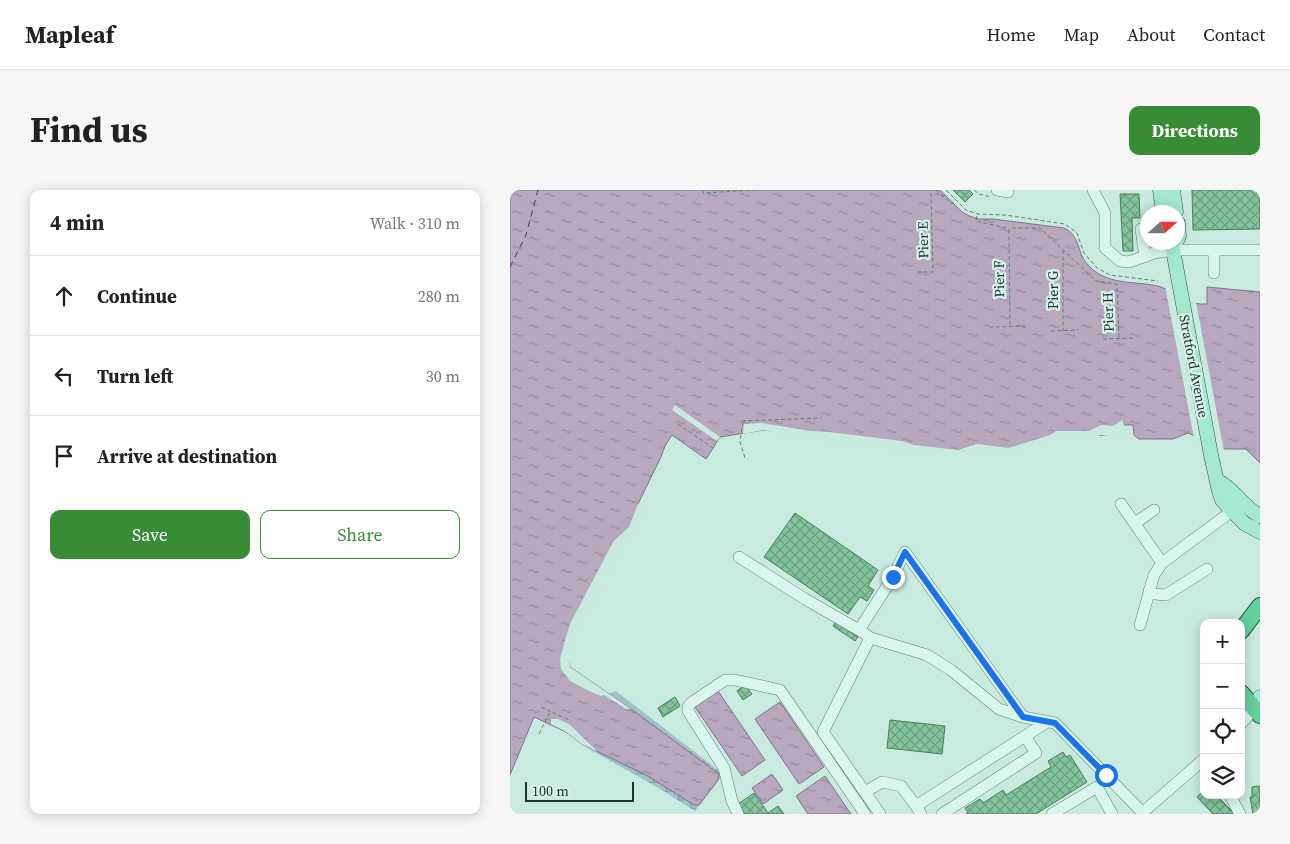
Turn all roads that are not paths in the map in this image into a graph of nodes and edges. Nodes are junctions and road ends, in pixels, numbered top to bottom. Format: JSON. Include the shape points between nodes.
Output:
{"nodes":[{"id":1,"x":1093,"y":190,"type":"edge"},
{"id":2,"x":1160,"y":190,"type":"edge"},
{"id":3,"x":1174,"y":190,"type":"edge"},
{"id":4,"x":1162,"y":205,"type":"edge"},
{"id":5,"x":1175,"y":205,"type":"edge"},
{"id":6,"x":1185,"y":246,"type":"edge"},
{"id":7,"x":1144,"y":250,"type":"edge"},
{"id":8,"x":1161,"y":250,"type":"edge"},
{"id":9,"x":1175,"y":250,"type":"edge"},
{"id":10,"x":1214,"y":250,"type":"junction"},
{"id":11,"x":1260,"y":250,"type":"edge"},
{"id":12,"x":1145,"y":257,"type":"junction"},
{"id":13,"x":1214,"y":273,"type":"dead end"},
{"id":14,"x":1218,"y":481,"type":"junction"},
{"id":15,"x":1122,"y":504,"type":"dead end"},
{"id":16,"x":1154,"y":510,"type":"dead end"},
{"id":17,"x":1232,"y":511,"type":"junction"},
{"id":18,"x":1260,"y":516,"type":"edge"},
{"id":19,"x":1135,"y":523,"type":"junction"},
{"id":20,"x":1260,"y":532,"type":"edge"},
{"id":21,"x":739,"y":557,"type":"dead end"},
{"id":22,"x":1162,"y":563,"type":"junction"},
{"id":23,"x":1207,"y":569,"type":"dead end"},
{"id":24,"x":1149,"y":591,"type":"junction"},
{"id":25,"x":1260,"y":606,"type":"edge"},
{"id":26,"x":1140,"y":625,"type":"dead end"},
{"id":27,"x":1245,"y":626,"type":"edge"},
{"id":28,"x":859,"y":630,"type":"junction"},
{"id":29,"x":870,"y":638,"type":"junction"},
{"id":30,"x":1245,"y":696,"type":"edge"},
{"id":31,"x":1258,"y":707,"type":"edge"},
{"id":32,"x":1023,"y":717,"type":"junction"},
{"id":33,"x":1245,"y":720,"type":"edge"},
{"id":34,"x":1047,"y":722,"type":"junction"},
{"id":35,"x":1025,"y":736,"type":"junction"},
{"id":36,"x":1200,"y":766,"type":"edge"},
{"id":37,"x":1115,"y":784,"type":"junction"},
{"id":38,"x":865,"y":792,"type":"junction"},
{"id":39,"x":1102,"y":796,"type":"junction"},
{"id":40,"x":1232,"y":799,"type":"edge"},
{"id":41,"x":918,"y":810,"type":"edge"},
{"id":42,"x":738,"y":814,"type":"edge"},
{"id":43,"x":865,"y":814,"type":"edge"},
{"id":44,"x":880,"y":814,"type":"edge"},
{"id":45,"x":942,"y":814,"type":"edge"},
{"id":46,"x":1052,"y":814,"type":"edge"},
{"id":47,"x":1112,"y":814,"type":"edge"},
{"id":48,"x":1143,"y":814,"type":"edge"},
{"id":49,"x":1240,"y":814,"type":"edge"}],
"edges":[{"from":1,"to":12,"type":"street","via":[[1106,213],[1105,248],[1120,261]]},
{"from":2,"to":4,"type":"main road"},
{"from":3,"to":5,"type":"main road"},
{"from":6,"to":10,"type":"street"},
{"from":7,"to":12,"type":"street"},
{"from":8,"to":12,"type":"street"},
{"from":9,"to":14,"type":"main road","name":"Stratford Avenue"},
{"from":10,"to":11,"type":"street"},
{"from":10,"to":13,"type":"street"},
{"from":14,"to":17,"type":"main road","name":"Stratford Avenue","via":[[1222,500]]},
{"from":14,"to":18,"type":"main road"},
{"from":15,"to":19,"type":"street"},
{"from":16,"to":19,"type":"street"},
{"from":17,"to":20,"type":"main road","name":"Stratford Avenue","via":[[1245,524]]},
{"from":17,"to":22,"type":"street"},
{"from":19,"to":22,"type":"street"},
{"from":21,"to":28,"type":"street"},
{"from":22,"to":24,"type":"street"},
{"from":23,"to":24,"type":"street","via":[[1166,595]]},
{"from":24,"to":26,"type":"street"},
{"from":25,"to":27,"type":"highway"},
{"from":28,"to":29,"type":"street"},
{"from":28,"to":32,"type":"street","via":[[905,552]]},
{"from":29,"to":32,"type":"street","via":[[927,655],[952,670],[999,709]]},
{"from":29,"to":38,"type":"street","via":[[823,732]]},
{"from":30,"to":31,"type":"highway"},
{"from":31,"to":33,"type":"street"},
{"from":32,"to":34,"type":"street"},
{"from":34,"to":35,"type":"street"},
{"from":34,"to":37,"type":"street","via":[[1055,723]]},
{"from":35,"to":41,"type":"street"},
{"from":35,"to":45,"type":"street","via":[[1036,753]]},
{"from":36,"to":48,"type":"street"},
{"from":37,"to":39,"type":"street"},
{"from":37,"to":48,"type":"street"},
{"from":38,"to":41,"type":"street","via":[[882,782],[901,786]]},
{"from":38,"to":44,"type":"street"},
{"from":39,"to":46,"type":"street","via":[[1097,787]]},
{"from":39,"to":47,"type":"street"},
{"from":40,"to":49,"type":"street"},
{"from":42,"to":43,"type":"street","via":[[724,768],[688,711],[691,702],[720,682],[729,680],[780,690]]}]}
